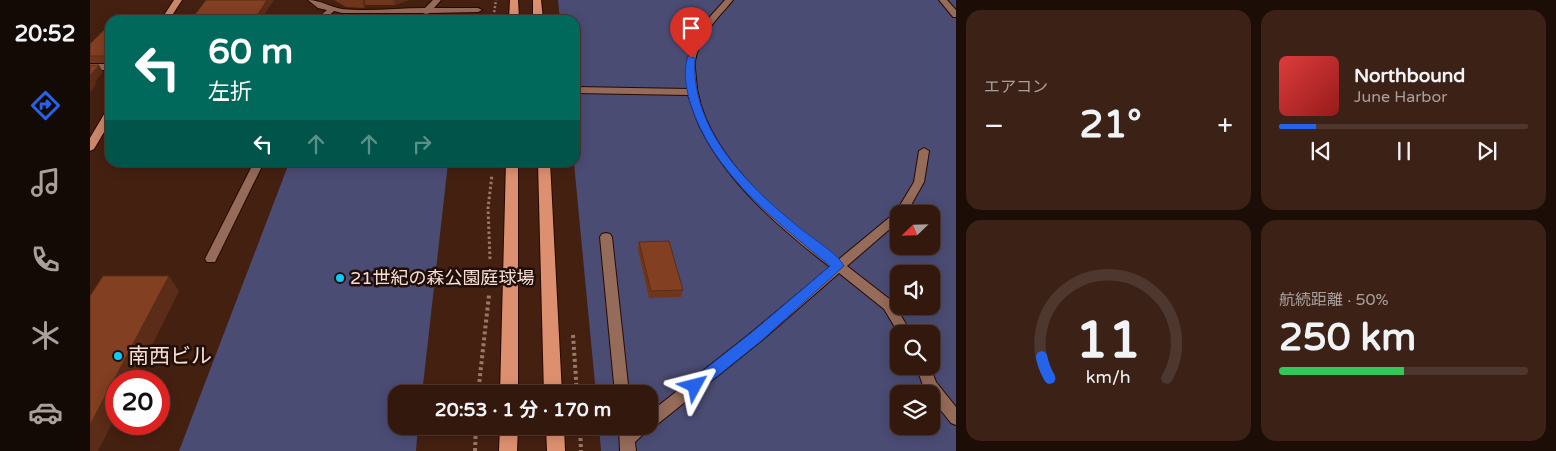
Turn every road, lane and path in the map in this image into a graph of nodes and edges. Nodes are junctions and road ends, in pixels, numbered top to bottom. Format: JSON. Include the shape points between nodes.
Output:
{"nodes":[{"id":1,"x":178,"y":0,"type":"edge"},
{"id":2,"x":312,"y":0,"type":"edge"},
{"id":3,"x":437,"y":0,"type":"edge"},
{"id":4,"x":514,"y":0,"type":"edge"},
{"id":5,"x":536,"y":0,"type":"edge"},
{"id":6,"x":729,"y":0,"type":"edge"},
{"id":7,"x":942,"y":0,"type":"edge"},
{"id":8,"x":332,"y":10,"type":"junction"},
{"id":9,"x":478,"y":10,"type":"dead end"},
{"id":10,"x":426,"y":12,"type":"junction"},
{"id":11,"x":168,"y":15,"type":"edge"},
{"id":12,"x":325,"y":15,"type":"edge"},
{"id":13,"x":383,"y":15,"type":"edge"},
{"id":14,"x":401,"y":15,"type":"edge"},
{"id":15,"x":514,"y":15,"type":"edge"},
{"id":16,"x":538,"y":15,"type":"edge"},
{"id":17,"x":956,"y":15,"type":"edge"},
{"id":18,"x":90,"y":67,"type":"edge"},
{"id":19,"x":105,"y":67,"type":"edge"},
{"id":20,"x":580,"y":90,"type":"edge"},
{"id":21,"x":691,"y":92,"type":"junction"},
{"id":22,"x":105,"y":122,"type":"edge"},
{"id":23,"x":90,"y":147,"type":"edge"},
{"id":24,"x":924,"y":151,"type":"dead end"},
{"id":25,"x":257,"y":167,"type":"edge"},
{"id":26,"x":512,"y":167,"type":"edge"},
{"id":27,"x":544,"y":167,"type":"edge"},
{"id":28,"x":492,"y":172,"type":"dead end"},
{"id":29,"x":905,"y":205,"type":"edge"},
{"id":30,"x":890,"y":222,"type":"edge"},
{"id":31,"x":606,"y":237,"type":"dead end"},
{"id":32,"x":211,"y":259,"type":"dead end"},
{"id":33,"x":490,"y":263,"type":"dead end"},
{"id":34,"x":838,"y":266,"type":"junction"},
{"id":35,"x":489,"y":289,"type":"dead end"},
{"id":36,"x":900,"y":325,"type":"edge"},
{"id":37,"x":926,"y":375,"type":"edge"},
{"id":38,"x":479,"y":385,"type":"edge"},
{"id":39,"x":509,"y":385,"type":"edge"},
{"id":40,"x":553,"y":385,"type":"edge"},
{"id":41,"x":621,"y":385,"type":"edge"},
{"id":42,"x":658,"y":415,"type":"edge"},
{"id":43,"x":956,"y":418,"type":"edge"},
{"id":44,"x":476,"y":435,"type":"edge"},
{"id":45,"x":509,"y":435,"type":"edge"},
{"id":46,"x":555,"y":435,"type":"edge"},
{"id":47,"x":580,"y":435,"type":"edge"},
{"id":48,"x":475,"y":451,"type":"edge"},
{"id":49,"x":508,"y":451,"type":"edge"},
{"id":50,"x":556,"y":451,"type":"edge"},
{"id":51,"x":581,"y":451,"type":"edge"}],
"edges":[{"from":1,"to":11,"type":"main road"},
{"from":2,"to":8,"type":"lane"},
{"from":3,"to":10,"type":"lane"},
{"from":4,"to":15,"type":"highway"},
{"from":5,"to":16,"type":"highway"},
{"from":6,"to":21,"type":"lane","via":[[709,18],[695,44]]},
{"from":7,"to":17,"type":"lane"},
{"from":8,"to":12,"type":"lane"},
{"from":8,"to":13,"type":"lane"},
{"from":9,"to":10,"type":"lane"},
{"from":10,"to":14,"type":"lane"},
{"from":18,"to":19,"type":"street"},
{"from":20,"to":21,"type":"lane"},
{"from":21,"to":34,"type":"lane","via":[[708,134],[744,183],[776,215]]},
{"from":22,"to":23,"type":"main road"},
{"from":24,"to":29,"type":"lane","via":[[919,182]]},
{"from":25,"to":32,"type":"lane"},
{"from":26,"to":39,"type":"highway"},
{"from":27,"to":40,"type":"highway"},
{"from":28,"to":33,"type":"path","via":[[488,208]]},
{"from":30,"to":34,"type":"lane"},
{"from":31,"to":41,"type":"lane"},
{"from":34,"to":36,"type":"lane","via":[[887,305]]},
{"from":34,"to":42,"type":"lane"},
{"from":35,"to":38,"type":"path"},
{"from":37,"to":43,"type":"lane","via":[[930,386]]},
{"from":44,"to":48,"type":"path"},
{"from":45,"to":49,"type":"highway"},
{"from":46,"to":50,"type":"highway"},
{"from":47,"to":51,"type":"path"}]}
